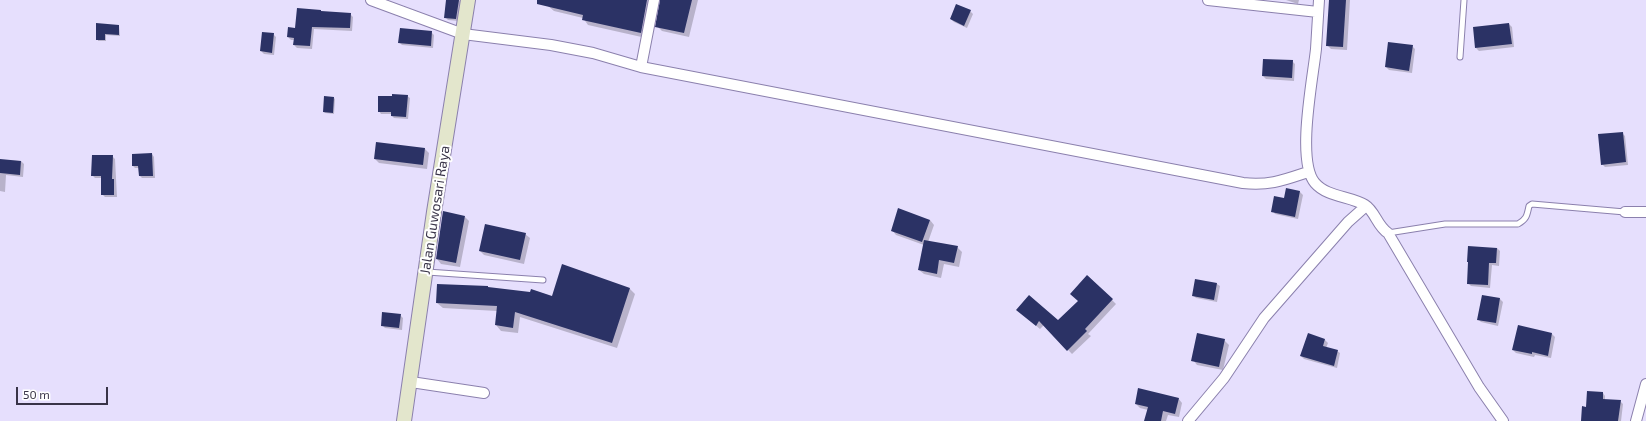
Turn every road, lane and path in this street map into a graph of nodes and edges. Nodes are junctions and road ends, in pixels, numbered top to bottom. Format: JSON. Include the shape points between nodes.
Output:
{"nodes":[{"id":1,"x":371,"y":0,"type":"edge"},
{"id":2,"x":468,"y":0,"type":"edge"},
{"id":3,"x":654,"y":0,"type":"edge"},
{"id":4,"x":1208,"y":0,"type":"edge"},
{"id":5,"x":1319,"y":0,"type":"edge"},
{"id":6,"x":1464,"y":0,"type":"edge"},
{"id":7,"x":1318,"y":12,"type":"junction"},
{"id":8,"x":463,"y":34,"type":"junction"},
{"id":9,"x":1460,"y":57,"type":"dead end"},
{"id":10,"x":641,"y":67,"type":"junction"},
{"id":11,"x":1308,"y":172,"type":"junction"},
{"id":12,"x":1366,"y":206,"type":"junction"},
{"id":13,"x":1625,"y":212,"type":"joint"},
{"id":14,"x":1646,"y":212,"type":"edge"},
{"id":15,"x":1388,"y":233,"type":"junction"},
{"id":16,"x":426,"y":272,"type":"junction"},
{"id":17,"x":543,"y":280,"type":"dead end"},
{"id":18,"x":411,"y":382,"type":"junction"},
{"id":19,"x":1646,"y":384,"type":"edge"},
{"id":20,"x":484,"y":393,"type":"dead end"},
{"id":21,"x":404,"y":421,"type":"edge"},
{"id":22,"x":1188,"y":421,"type":"edge"},
{"id":23,"x":1503,"y":421,"type":"edge"},
{"id":24,"x":1636,"y":421,"type":"edge"}],
"edges":[{"from":1,"to":8,"type":"street"},
{"from":2,"to":8,"type":"street","name":"Jalan Guwosari Raya"},
{"from":3,"to":10,"type":"street"},
{"from":4,"to":7,"type":"street"},
{"from":5,"to":7,"type":"street"},
{"from":6,"to":9,"type":"lane"},
{"from":7,"to":11,"type":"street","via":[[1308,117]]},
{"from":8,"to":10,"type":"street","via":[[551,45],[593,53]]},
{"from":8,"to":16,"type":"street","name":"Jalan Guwosari Raya"},
{"from":10,"to":11,"type":"street","via":[[1243,183],[1272,183]]},
{"from":11,"to":12,"type":"street","via":[[1316,184],[1328,192]]},
{"from":12,"to":15,"type":"street","via":[[1382,229]]},
{"from":12,"to":22,"type":"street","via":[[1348,222],[1264,318],[1224,378]]},
{"from":13,"to":14,"type":"street"},
{"from":13,"to":15,"type":"lane","via":[[1532,204],[1524,221],[1518,224],[1445,224]]},
{"from":15,"to":23,"type":"street","via":[[1479,387]]},
{"from":16,"to":17,"type":"lane"},
{"from":16,"to":18,"type":"street","name":"Jalan Guwosari Raya"},
{"from":18,"to":20,"type":"street"},
{"from":18,"to":21,"type":"street","name":"Jalan Guwosari Raya"},
{"from":19,"to":24,"type":"street"}]}
